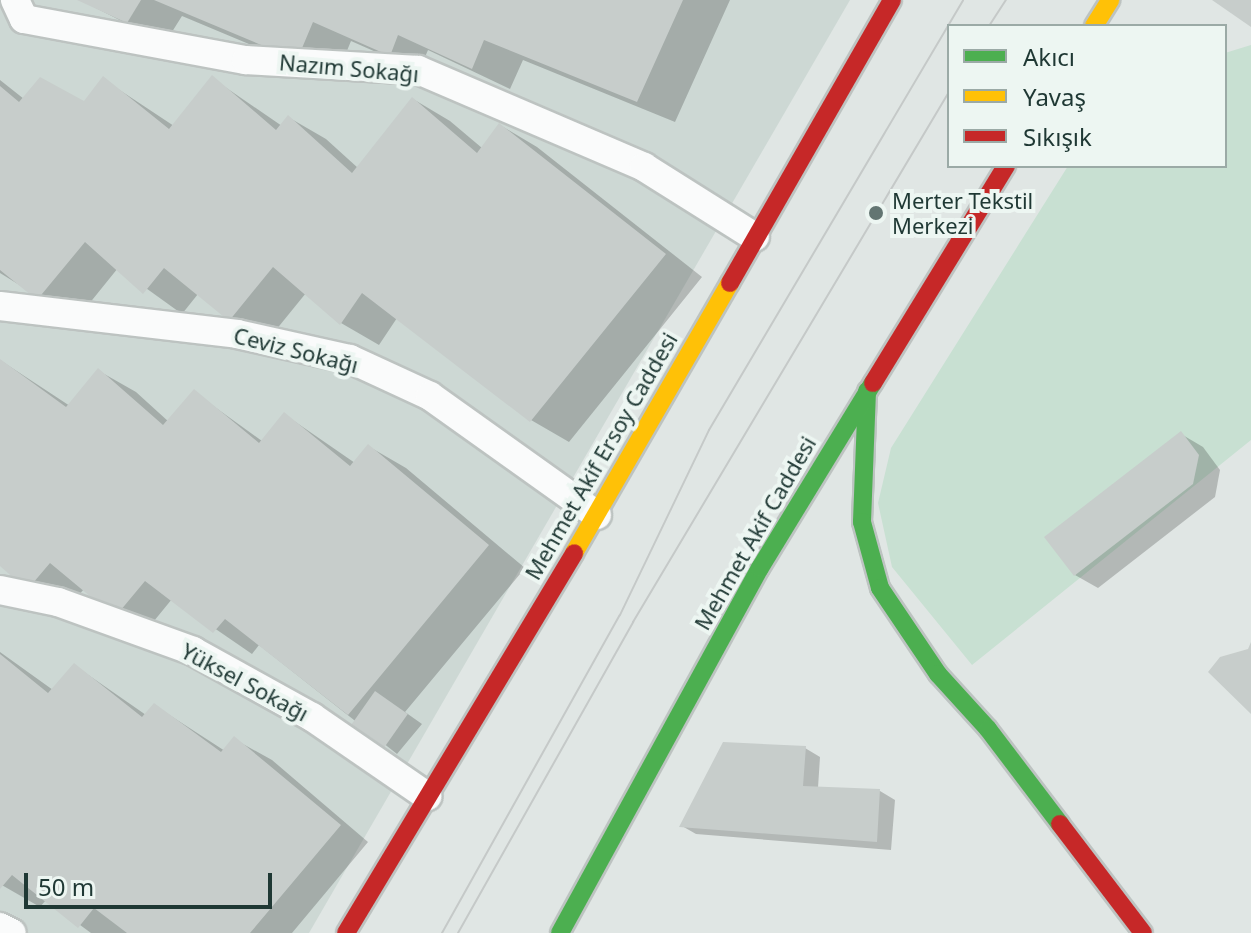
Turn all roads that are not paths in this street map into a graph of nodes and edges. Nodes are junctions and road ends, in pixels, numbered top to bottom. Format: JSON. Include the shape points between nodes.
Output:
{"nodes":[{"id":1,"x":15,"y":0,"type":"edge"},
{"id":2,"x":892,"y":0,"type":"edge"},
{"id":3,"x":1110,"y":0,"type":"edge"},
{"id":4,"x":1095,"y":24,"type":"edge"},
{"id":5,"x":1005,"y":168,"type":"edge"},
{"id":6,"x":755,"y":237,"type":"junction"},
{"id":7,"x":0,"y":306,"type":"edge"},
{"id":8,"x":867,"y":389,"type":"junction"},
{"id":9,"x":597,"y":515,"type":"junction"},
{"id":10,"x":0,"y":590,"type":"edge"},
{"id":11,"x":427,"y":796,"type":"junction"},
{"id":12,"x":0,"y":927,"type":"edge"},
{"id":13,"x":12,"y":933,"type":"edge"},
{"id":14,"x":346,"y":933,"type":"edge"},
{"id":15,"x":560,"y":933,"type":"edge"},
{"id":16,"x":1143,"y":933,"type":"edge"}],
"edges":[{"from":1,"to":6,"type":"street","name":"Nazım Sokağı","via":[[24,19],[246,60],[418,70],[644,167]]},
{"from":2,"to":6,"type":"main road","name":"Mehmet Akif Ersoy Caddesi"},
{"from":3,"to":4,"type":"main road"},
{"from":5,"to":8,"type":"main road","name":"Mehmet Akif Caddesi"},
{"from":6,"to":9,"type":"main road","name":"Mehmet Akif Ersoy Caddesi"},
{"from":7,"to":9,"type":"street","name":"Ceviz Sokağı","via":[[237,334],[350,359],[430,396]]},
{"from":8,"to":15,"type":"main road","name":"Mehmet Akif Caddesi","via":[[760,568]]},
{"from":8,"to":16,"type":"main road","via":[[862,522],[880,588],[938,674],[988,729]]},
{"from":9,"to":11,"type":"main road","name":"Mehmet Akif Ersoy Caddesi"},
{"from":10,"to":11,"type":"street","name":"Yüksel Sokağı","via":[[58,602],[193,651],[312,717]]},
{"from":11,"to":14,"type":"main road","name":"Mehmet Akif Ersoy Caddesi"},
{"from":12,"to":13,"type":"street"}]}
